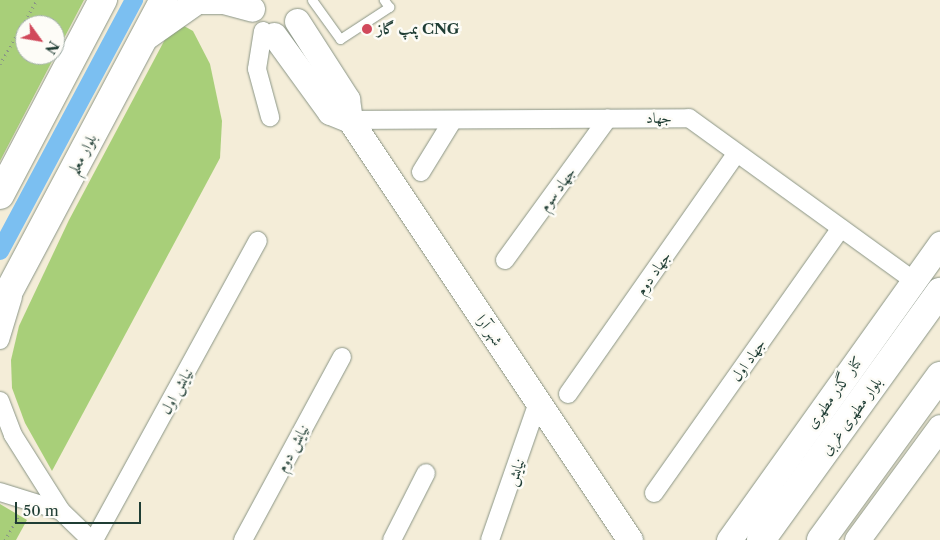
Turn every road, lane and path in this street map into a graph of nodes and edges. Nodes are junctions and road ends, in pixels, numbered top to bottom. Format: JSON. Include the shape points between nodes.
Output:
{"nodes":[{"id":1,"x":37,"y":0,"type":"edge"},
{"id":2,"x":103,"y":0,"type":"edge"},
{"id":3,"x":164,"y":0,"type":"edge"},
{"id":4,"x":312,"y":0,"type":"edge"},
{"id":5,"x":384,"y":0,"type":"edge"},
{"id":6,"x":296,"y":11,"type":"edge"},
{"id":7,"x":261,"y":19,"type":"edge"},
{"id":8,"x":143,"y":39,"type":"junction"},
{"id":9,"x":0,"y":64,"type":"edge"},
{"id":10,"x":270,"y":117,"type":"dead end"},
{"id":11,"x":608,"y":118,"type":"junction"},
{"id":12,"x":350,"y":120,"type":"junction"},
{"id":13,"x":453,"y":120,"type":"junction"},
{"id":14,"x":737,"y":153,"type":"junction"},
{"id":15,"x":421,"y":172,"type":"dead end"},
{"id":16,"x":0,"y":194,"type":"edge"},
{"id":17,"x":841,"y":228,"type":"junction"},
{"id":18,"x":258,"y":241,"type":"dead end"},
{"id":19,"x":940,"y":244,"type":"edge"},
{"id":20,"x":505,"y":260,"type":"dead end"},
{"id":21,"x":20,"y":270,"type":"junction"},
{"id":22,"x":914,"y":281,"type":"junction"},
{"id":23,"x":940,"y":292,"type":"edge"},
{"id":24,"x":0,"y":308,"type":"edge"},
{"id":25,"x":0,"y":340,"type":"edge"},
{"id":26,"x":342,"y":357,"type":"dead end"},
{"id":27,"x":940,"y":376,"type":"edge"},
{"id":28,"x":568,"y":394,"type":"dead end"},
{"id":29,"x":0,"y":401,"type":"edge"},
{"id":30,"x":538,"y":402,"type":"junction"},
{"id":31,"x":940,"y":427,"type":"edge"},
{"id":32,"x":426,"y":473,"type":"dead end"},
{"id":33,"x":0,"y":492,"type":"edge"},
{"id":34,"x":654,"y":492,"type":"dead end"},
{"id":35,"x":61,"y":511,"type":"junction"},
{"id":36,"x":19,"y":516,"type":"dead end"},
{"id":37,"x":5,"y":540,"type":"edge"},
{"id":38,"x":92,"y":540,"type":"edge"},
{"id":39,"x":243,"y":540,"type":"edge"},
{"id":40,"x":392,"y":540,"type":"edge"},
{"id":41,"x":490,"y":540,"type":"edge"},
{"id":42,"x":630,"y":540,"type":"edge"},
{"id":43,"x":729,"y":540,"type":"edge"},
{"id":44,"x":761,"y":540,"type":"edge"},
{"id":45,"x":821,"y":540,"type":"edge"},
{"id":46,"x":857,"y":540,"type":"edge"}],
"edges":[{"from":1,"to":9,"type":"path"},
{"from":2,"to":16,"type":"main road"},
{"from":3,"to":8,"type":"main road","name":"بلوار معلم"},
{"from":4,"to":5,"type":"lane","via":[[340,39],[389,7]]},
{"from":6,"to":7,"type":"street","name":"شهر آرا","via":[[288,31]]},
{"from":6,"to":12,"type":"street","name":"شهر آرا","via":[[347,99]]},
{"from":7,"to":8,"type":"street","via":[[223,1],[197,1]]},
{"from":7,"to":10,"type":"street","via":[[257,69]]},
{"from":7,"to":12,"type":"street","via":[[330,112]]},
{"from":8,"to":21,"type":"main road","name":"بلوار معلم"},
{"from":11,"to":13,"type":"street","name":"جهاد"},
{"from":11,"to":14,"type":"street","name":"جهاد","via":[[689,118]]},
{"from":11,"to":20,"type":"street","name":"جهاد سوم"},
{"from":12,"to":13,"type":"street","name":"جهاد"},
{"from":12,"to":30,"type":"street","name":"شهر آرا"},
{"from":13,"to":15,"type":"street"},
{"from":14,"to":17,"type":"street","name":"جهاد"},
{"from":14,"to":28,"type":"street","name":"جهاد دوم"},
{"from":17,"to":22,"type":"street","name":"جهاد"},
{"from":17,"to":34,"type":"street","name":"جهاد اول"},
{"from":18,"to":38,"type":"street","name":"نیایش اول"},
{"from":19,"to":22,"type":"street","name":"کنار گذر مطهری"},
{"from":21,"to":24,"type":"main road","name":"بلوار معلم"},
{"from":21,"to":25,"type":"street"},
{"from":22,"to":43,"type":"street","name":"کنار گذر مطهری"},
{"from":23,"to":44,"type":"main road","name":"بلوار مطهری غربی"},
{"from":26,"to":39,"type":"street","name":"نیایش دوم"},
{"from":27,"to":45,"type":"main road"},
{"from":29,"to":35,"type":"street","via":[[12,436]]},
{"from":30,"to":41,"type":"street","name":"نيايش"},
{"from":30,"to":42,"type":"street","name":"شهر آرا"},
{"from":31,"to":46,"type":"street"},
{"from":32,"to":40,"type":"street"},
{"from":33,"to":35,"type":"street"},
{"from":35,"to":38,"type":"street"},
{"from":36,"to":37,"type":"path"}]}
